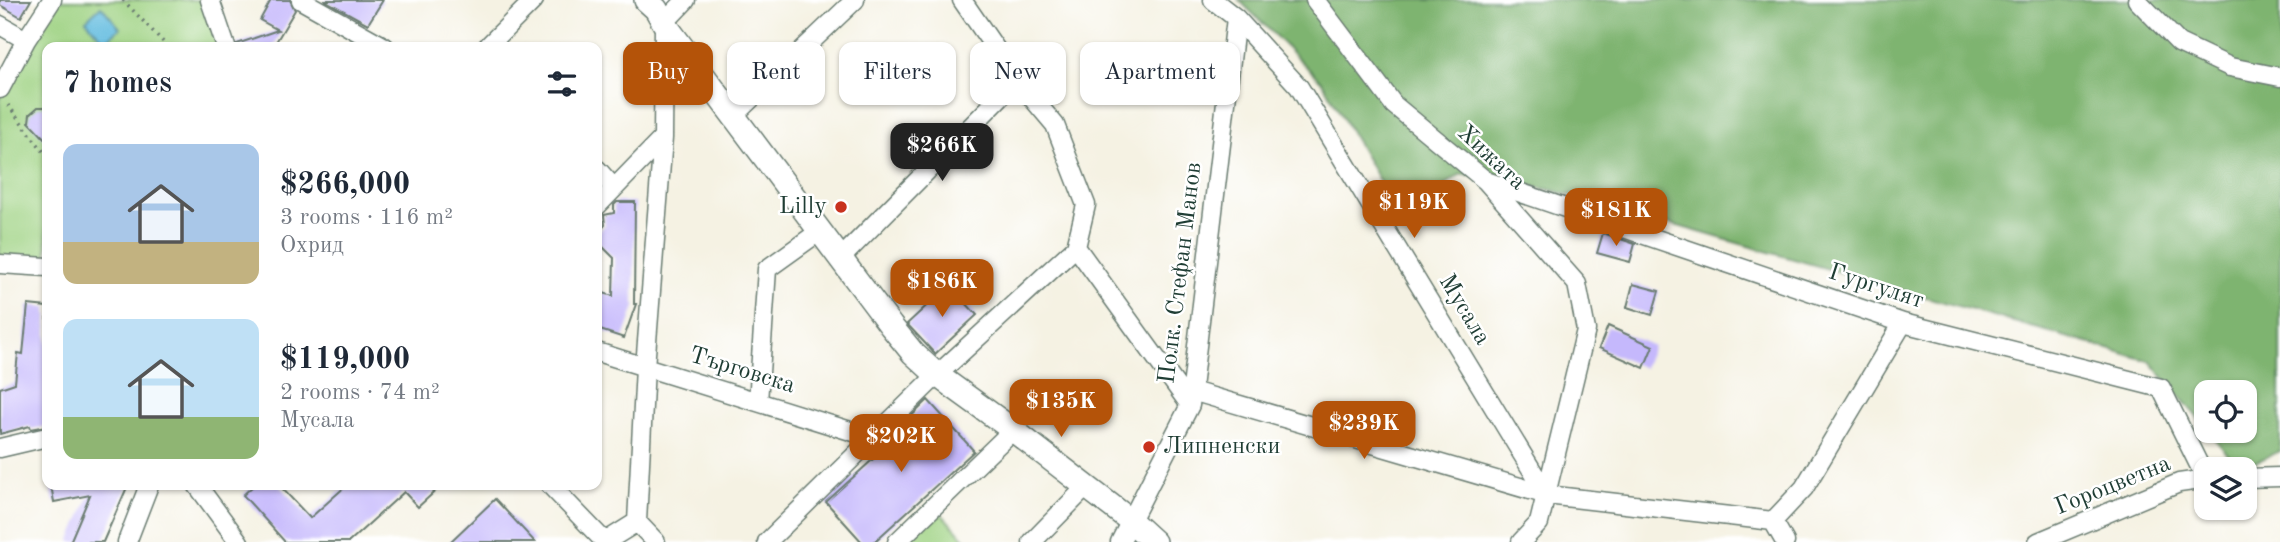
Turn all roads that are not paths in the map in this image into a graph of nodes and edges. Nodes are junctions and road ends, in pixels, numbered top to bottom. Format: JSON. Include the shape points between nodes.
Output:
{"nodes":[{"id":1,"x":52,"y":0,"type":"edge"},
{"id":2,"x":210,"y":0,"type":"edge"},
{"id":3,"x":301,"y":0,"type":"edge"},
{"id":4,"x":534,"y":0,"type":"edge"},
{"id":5,"x":629,"y":0,"type":"edge"},
{"id":6,"x":646,"y":0,"type":"edge"},
{"id":7,"x":686,"y":0,"type":"edge"},
{"id":8,"x":855,"y":0,"type":"edge"},
{"id":9,"x":962,"y":0,"type":"edge"},
{"id":10,"x":1213,"y":0,"type":"edge"},
{"id":11,"x":1315,"y":0,"type":"edge"},
{"id":12,"x":2137,"y":0,"type":"edge"},
{"id":13,"x":1236,"y":18,"type":"junction"},
{"id":14,"x":664,"y":23,"type":"junction"},
{"id":15,"x":0,"y":25,"type":"edge"},
{"id":16,"x":26,"y":40,"type":"junction"},
{"id":17,"x":224,"y":42,"type":"edge"},
{"id":18,"x":377,"y":42,"type":"edge"},
{"id":19,"x":493,"y":42,"type":"edge"},
{"id":20,"x":991,"y":42,"type":"edge"},
{"id":21,"x":2280,"y":77,"type":"edge"},
{"id":22,"x":4,"y":97,"type":"edge"},
{"id":23,"x":992,"y":105,"type":"edge"},
{"id":24,"x":1038,"y":105,"type":"edge"},
{"id":25,"x":734,"y":115,"type":"junction"},
{"id":26,"x":663,"y":138,"type":"junction"},
{"id":27,"x":602,"y":175,"type":"edge"},
{"id":28,"x":1486,"y":181,"type":"junction"},
{"id":29,"x":614,"y":188,"type":"junction"},
{"id":30,"x":602,"y":201,"type":"edge"},
{"id":31,"x":820,"y":231,"type":"junction"},
{"id":32,"x":1076,"y":247,"type":"junction"},
{"id":33,"x":841,"y":258,"type":"junction"},
{"id":34,"x":0,"y":264,"type":"edge"},
{"id":35,"x":42,"y":267,"type":"edge"},
{"id":36,"x":1903,"y":323,"type":"junction"},
{"id":37,"x":602,"y":354,"type":"edge"},
{"id":38,"x":645,"y":367,"type":"junction"},
{"id":39,"x":937,"y":375,"type":"junction"},
{"id":40,"x":1191,"y":398,"type":"junction"},
{"id":41,"x":758,"y":402,"type":"junction"},
{"id":42,"x":1013,"y":430,"type":"junction"},
{"id":43,"x":42,"y":438,"type":"edge"},
{"id":44,"x":873,"y":438,"type":"junction"},
{"id":45,"x":0,"y":448,"type":"edge"},
{"id":46,"x":2195,"y":457,"type":"edge"},
{"id":47,"x":2280,"y":477,"type":"edge"},
{"id":48,"x":2257,"y":478,"type":"edge"},
{"id":49,"x":2194,"y":481,"type":"edge"},
{"id":50,"x":1086,"y":487,"type":"junction"},
{"id":51,"x":147,"y":490,"type":"edge"},
{"id":52,"x":201,"y":490,"type":"edge"},
{"id":53,"x":555,"y":490,"type":"edge"},
{"id":54,"x":1547,"y":495,"type":"junction"},
{"id":55,"x":1131,"y":521,"type":"junction"},
{"id":56,"x":1773,"y":521,"type":"junction"},
{"id":57,"x":637,"y":522,"type":"junction"},
{"id":58,"x":127,"y":542,"type":"edge"},
{"id":59,"x":239,"y":542,"type":"edge"},
{"id":60,"x":605,"y":542,"type":"edge"},
{"id":61,"x":656,"y":542,"type":"edge"},
{"id":62,"x":767,"y":542,"type":"edge"},
{"id":63,"x":897,"y":542,"type":"edge"},
{"id":64,"x":1032,"y":542,"type":"edge"},
{"id":65,"x":1120,"y":542,"type":"edge"},
{"id":66,"x":1154,"y":542,"type":"edge"},
{"id":67,"x":1521,"y":542,"type":"edge"},
{"id":68,"x":1785,"y":542,"type":"edge"},
{"id":69,"x":2038,"y":542,"type":"edge"}],
"edges":[{"from":1,"to":16,"type":"street"},
{"from":2,"to":17,"type":"street"},
{"from":3,"to":18,"type":"street"},
{"from":4,"to":19,"type":"street"},
{"from":5,"to":14,"type":"main road","via":[[647,17]]},
{"from":6,"to":14,"type":"main road"},
{"from":7,"to":14,"type":"street"},
{"from":8,"to":25,"type":"street"},
{"from":9,"to":20,"type":"street"},
{"from":10,"to":13,"type":"street","name":"Мусала"},
{"from":11,"to":28,"type":"street","name":"Хижата","via":[[1394,106]]},
{"from":12,"to":21,"type":"street","via":[[2179,43],[2230,67]]},
{"from":13,"to":40,"type":"street","name":"Полк. Стефан Манов"},
{"from":13,"to":54,"type":"street","name":"Мусала","via":[[1299,87]]},
{"from":14,"to":25,"type":"main road"},
{"from":14,"to":26,"type":"street"},
{"from":15,"to":16,"type":"street"},
{"from":16,"to":22,"type":"street"},
{"from":23,"to":33,"type":"street"},
{"from":24,"to":32,"type":"street","via":[[1055,125],[1086,205]]},
{"from":25,"to":31,"type":"main road"},
{"from":26,"to":29,"type":"street"},
{"from":26,"to":38,"type":"street"},
{"from":27,"to":29,"type":"street"},
{"from":28,"to":36,"type":"street","name":"Гургулят"},
{"from":28,"to":54,"type":"street","name":"Хижата","via":[[1577,284],[1586,330]]},
{"from":29,"to":30,"type":"street"},
{"from":31,"to":33,"type":"main road"},
{"from":31,"to":41,"type":"street","via":[[767,269]]},
{"from":32,"to":39,"type":"street"},
{"from":32,"to":40,"type":"street"},
{"from":33,"to":39,"type":"main road","via":[[891,326]]},
{"from":34,"to":35,"type":"street"},
{"from":36,"to":46,"type":"street","name":"Гургулят","via":[[2161,388]]},
{"from":36,"to":56,"type":"street","via":[[1804,488]]},
{"from":37,"to":38,"type":"street","name":"Търговска"},
{"from":38,"to":41,"type":"street","name":"Търговска"},
{"from":38,"to":57,"type":"street"},
{"from":39,"to":42,"type":"main road"},
{"from":39,"to":44,"type":"street"},
{"from":40,"to":54,"type":"street"},
{"from":40,"to":55,"type":"street","name":"Полк. Стефан Манов"},
{"from":41,"to":44,"type":"street","name":"Търговска"},
{"from":42,"to":50,"type":"main road"},
{"from":42,"to":63,"type":"street"},
{"from":43,"to":45,"type":"street"},
{"from":44,"to":62,"type":"street"},
{"from":47,"to":48,"type":"street"},
{"from":49,"to":69,"type":"street","name":"Гороцветна"},
{"from":50,"to":55,"type":"main road"},
{"from":50,"to":64,"type":"street"},
{"from":51,"to":58,"type":"street"},
{"from":52,"to":59,"type":"street"},
{"from":53,"to":60,"type":"street"},
{"from":54,"to":56,"type":"street"},
{"from":54,"to":67,"type":"street","name":"Хижата","via":[[1539,523]]},
{"from":55,"to":65,"type":"street","name":"Полк. Стефан Манов"},
{"from":55,"to":66,"type":"main road"},
{"from":56,"to":68,"type":"street"},
{"from":57,"to":60,"type":"street"},
{"from":57,"to":61,"type":"street"}]}
